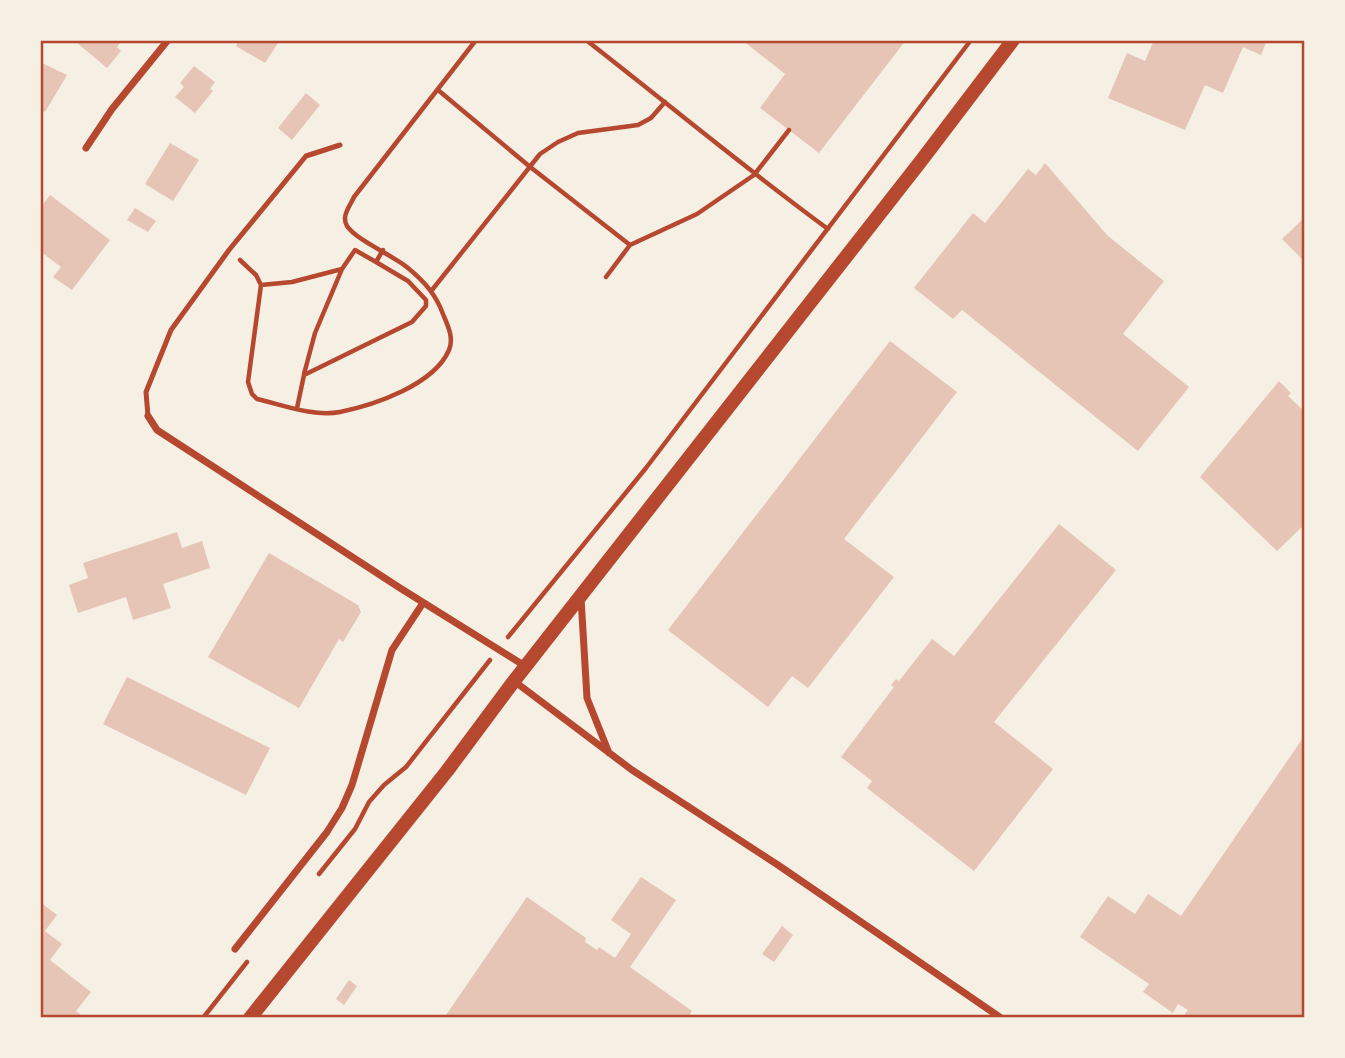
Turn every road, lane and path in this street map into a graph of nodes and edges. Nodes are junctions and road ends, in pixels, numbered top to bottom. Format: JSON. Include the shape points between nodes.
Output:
{"nodes":[{"id":1,"x":168,"y":40,"type":"edge"},
{"id":2,"x":477,"y":40,"type":"edge"},
{"id":3,"x":586,"y":40,"type":"edge"},
{"id":4,"x":971,"y":40,"type":"edge"},
{"id":5,"x":1013,"y":40,"type":"edge"},
{"id":6,"x":438,"y":90,"type":"junction"},
{"id":7,"x":666,"y":102,"type":"junction"},
{"id":8,"x":789,"y":130,"type":"dead end"},
{"id":9,"x":340,"y":145,"type":"dead end"},
{"id":10,"x":86,"y":148,"type":"dead end"},
{"id":11,"x":529,"y":166,"type":"junction"},
{"id":12,"x":754,"y":175,"type":"junction"},
{"id":13,"x":828,"y":229,"type":"junction"},
{"id":14,"x":630,"y":245,"type":"junction"},
{"id":15,"x":229,"y":250,"type":"junction"},
{"id":16,"x":383,"y":250,"type":"junction"},
{"id":17,"x":376,"y":262,"type":"junction"},
{"id":18,"x":342,"y":269,"type":"junction"},
{"id":19,"x":606,"y":277,"type":"dead end"},
{"id":20,"x":261,"y":285,"type":"junction"},
{"id":21,"x":432,"y":290,"type":"junction"},
{"id":22,"x":304,"y":375,"type":"junction"},
{"id":23,"x":297,"y":408,"type":"junction"},
{"id":24,"x":148,"y":416,"type":"joint"},
{"id":25,"x":581,"y":597,"type":"junction"},
{"id":26,"x":423,"y":603,"type":"junction"},
{"id":27,"x":499,"y":649,"type":"junction"},
{"id":28,"x":526,"y":666,"type":"junction"},
{"id":29,"x":514,"y":681,"type":"junction"},
{"id":30,"x":609,"y":754,"type":"junction"},
{"id":31,"x":312,"y":883,"type":"dead end"},
{"id":32,"x":235,"y":949,"type":"dead end"},
{"id":33,"x":251,"y":958,"type":"dead end"},
{"id":34,"x":203,"y":1018,"type":"edge"},
{"id":35,"x":250,"y":1018,"type":"edge"},
{"id":36,"x":1001,"y":1018,"type":"edge"}],
"edges":[{"from":1,"to":10,"type":"street"},
{"from":2,"to":6,"type":"path"},
{"from":3,"to":7,"type":"path"},
{"from":4,"to":13,"type":"path"},
{"from":5,"to":25,"type":"main road"},
{"from":6,"to":11,"type":"path"},
{"from":6,"to":16,"type":"path","via":[[346,213],[348,228]]},
{"from":7,"to":11,"type":"path","via":[[638,125],[578,133],[558,142]]},
{"from":7,"to":12,"type":"path"},
{"from":8,"to":12,"type":"path"},
{"from":9,"to":15,"type":"lane","via":[[306,156]]},
{"from":11,"to":14,"type":"path"},
{"from":11,"to":21,"type":"path"},
{"from":12,"to":13,"type":"path"},
{"from":12,"to":14,"type":"path","via":[[697,214]]},
{"from":13,"to":27,"type":"path","via":[[646,468]]},
{"from":14,"to":19,"type":"path"},
{"from":15,"to":20,"type":"path"},
{"from":15,"to":24,"type":"lane","via":[[172,330],[146,392]]},
{"from":16,"to":17,"type":"path"},
{"from":16,"to":21,"type":"path"},
{"from":17,"to":18,"type":"path","via":[[355,250]]},
{"from":17,"to":22,"type":"path","via":[[408,281],[426,300],[426,306],[412,322]]},
{"from":18,"to":20,"type":"path"},
{"from":18,"to":22,"type":"path","via":[[315,333]]},
{"from":20,"to":23,"type":"path","via":[[248,382],[251,394]]},
{"from":21,"to":23,"type":"path","via":[[451,333],[449,349],[431,371],[397,394],[368,404],[321,414]]},
{"from":22,"to":23,"type":"path"},
{"from":24,"to":26,"type":"street","via":[[157,430]]},
{"from":25,"to":28,"type":"main road"},
{"from":25,"to":30,"type":"street","via":[[586,698]]},
{"from":26,"to":27,"type":"street"},
{"from":26,"to":32,"type":"street","via":[[392,650],[342,807]]},
{"from":27,"to":28,"type":"street"},
{"from":27,"to":31,"type":"path","via":[[406,767],[369,802],[355,829]]},
{"from":28,"to":29,"type":"main road"},
{"from":29,"to":30,"type":"street"},
{"from":29,"to":35,"type":"main road"},
{"from":30,"to":36,"type":"street"},
{"from":33,"to":34,"type":"path"}]}
